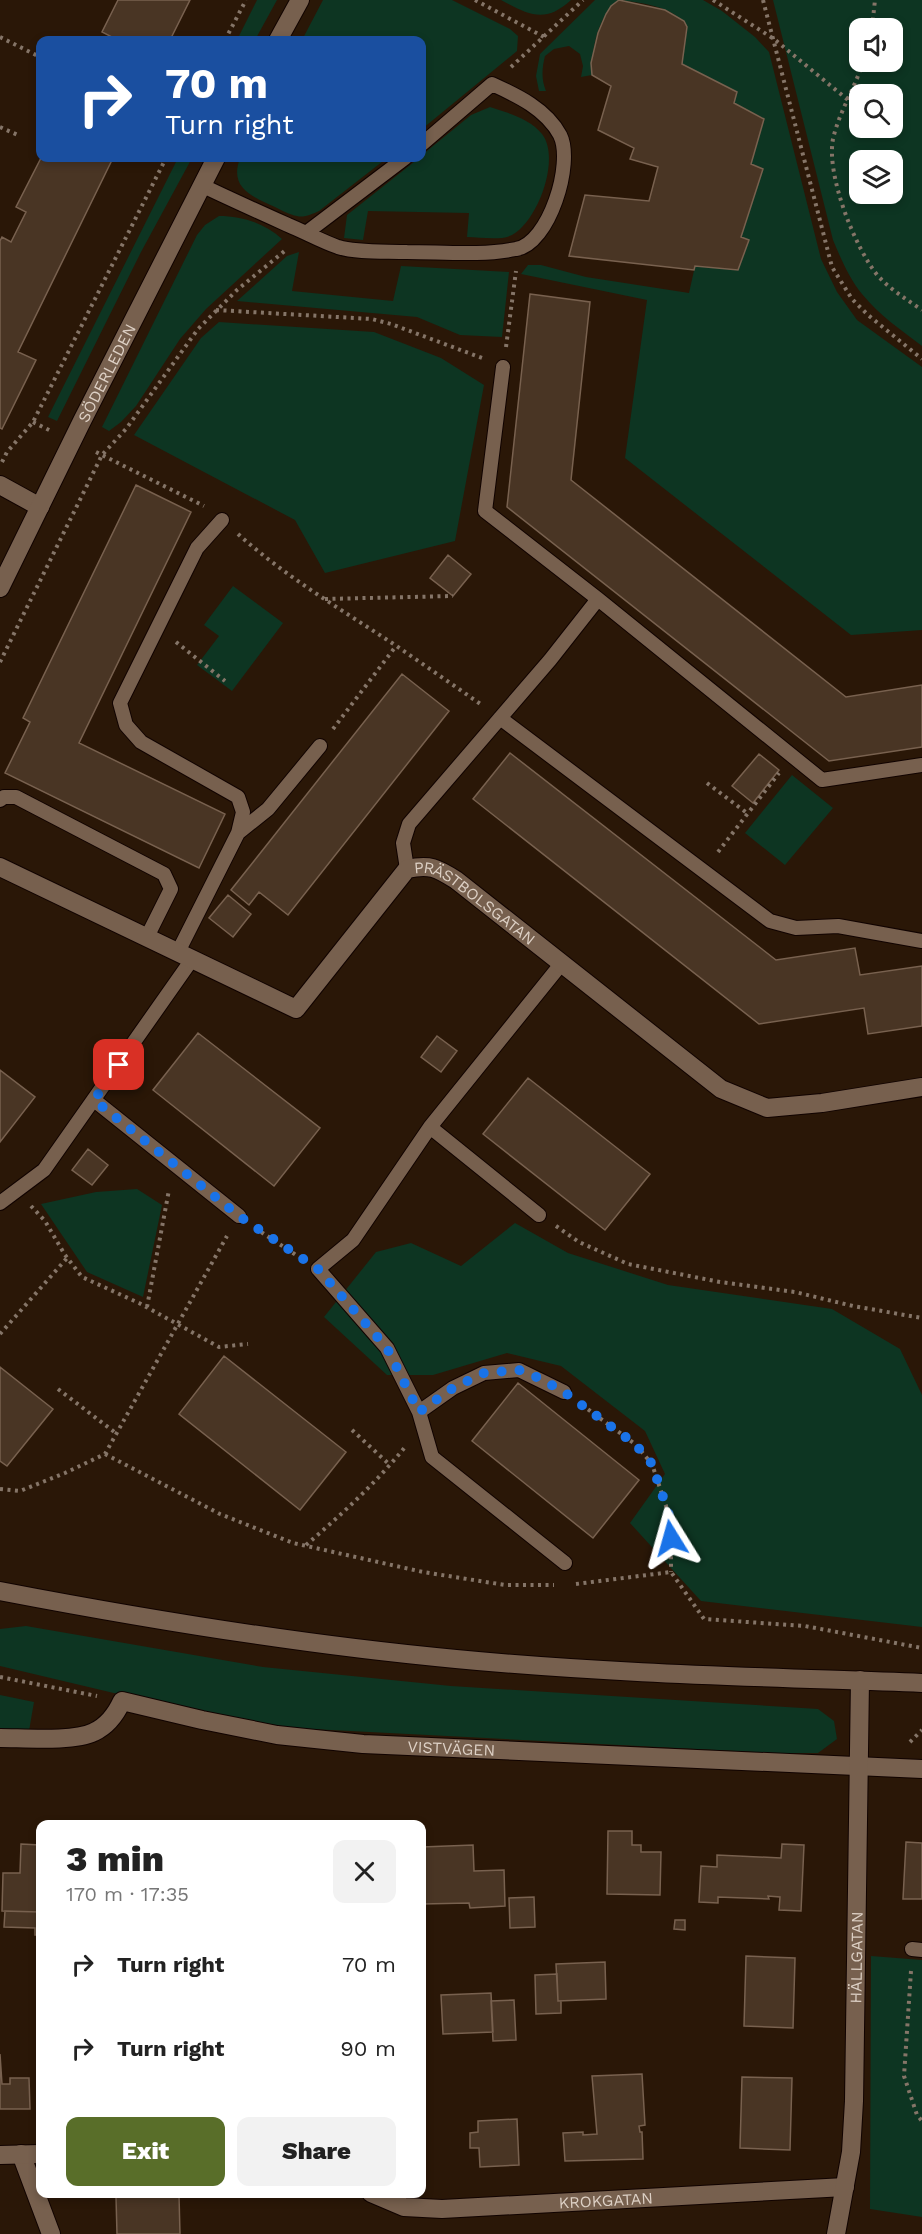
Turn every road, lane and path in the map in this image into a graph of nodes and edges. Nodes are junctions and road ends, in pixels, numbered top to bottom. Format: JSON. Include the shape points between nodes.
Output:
{"nodes":[{"id":1,"x":246,"y":0,"type":"edge"},
{"id":2,"x":300,"y":0,"type":"edge"},
{"id":3,"x":475,"y":0,"type":"edge"},
{"id":4,"x":583,"y":0,"type":"edge"},
{"id":5,"x":713,"y":0,"type":"edge"},
{"id":6,"x":763,"y":0,"type":"edge"},
{"id":7,"x":875,"y":0,"type":"edge"},
{"id":8,"x":873,"y":18,"type":"edge"},
{"id":9,"x":227,"y":36,"type":"edge"},
{"id":10,"x":280,"y":36,"type":"edge"},
{"id":11,"x":544,"y":37,"type":"junction"},
{"id":12,"x":0,"y":38,"type":"edge"},
{"id":13,"x":774,"y":39,"type":"junction"},
{"id":14,"x":36,"y":55,"type":"edge"},
{"id":15,"x":859,"y":72,"type":"edge"},
{"id":16,"x":492,"y":84,"type":"junction"},
{"id":17,"x":848,"y":100,"type":"junction"},
{"id":18,"x":0,"y":127,"type":"edge"},
{"id":19,"x":20,"y":136,"type":"dead end"},
{"id":20,"x":426,"y":141,"type":"edge"},
{"id":21,"x":164,"y":162,"type":"edge"},
{"id":22,"x":214,"y":162,"type":"edge"},
{"id":23,"x":400,"y":162,"type":"edge"},
{"id":24,"x":201,"y":185,"type":"junction"},
{"id":25,"x":306,"y":233,"type":"junction"},
{"id":26,"x":519,"y":249,"type":"junction"},
{"id":27,"x":922,"y":309,"type":"edge"},
{"id":28,"x":216,"y":310,"type":"junction"},
{"id":29,"x":922,"y":358,"type":"edge"},
{"id":30,"x":503,"y":367,"type":"junction"},
{"id":31,"x":102,"y":455,"type":"junction"},
{"id":32,"x":0,"y":465,"type":"edge"},
{"id":33,"x":0,"y":486,"type":"edge"},
{"id":34,"x":40,"y":507,"type":"junction"},
{"id":35,"x":222,"y":520,"type":"junction"},
{"id":36,"x":0,"y":588,"type":"edge"},
{"id":37,"x":453,"y":596,"type":"dead end"},
{"id":38,"x":324,"y":599,"type":"junction"},
{"id":39,"x":598,"y":599,"type":"junction"},
{"id":40,"x":158,"y":627,"type":"junction"},
{"id":41,"x":396,"y":646,"type":"junction"},
{"id":42,"x":0,"y":662,"type":"edge"},
{"id":43,"x":225,"y":681,"type":"dead end"},
{"id":44,"x":500,"y":718,"type":"junction"},
{"id":45,"x":320,"y":746,"type":"joint"},
{"id":46,"x":793,"y":756,"type":"junction"},
{"id":47,"x":922,"y":765,"type":"edge"},
{"id":48,"x":707,"y":783,"type":"dead end"},
{"id":49,"x":0,"y":800,"type":"edge"},
{"id":50,"x":747,"y":813,"type":"junction"},
{"id":51,"x":238,"y":833,"type":"junction"},
{"id":52,"x":0,"y":867,"type":"edge"},
{"id":53,"x":407,"y":869,"type":"junction"},
{"id":54,"x":705,"y":870,"type":"junction"},
{"id":55,"x":147,"y":937,"type":"junction"},
{"id":56,"x":922,"y":941,"type":"edge"},
{"id":57,"x":185,"y":955,"type":"junction"},
{"id":58,"x":562,"y":963,"type":"junction"},
{"id":59,"x":922,"y":1087,"type":"edge"},
{"id":60,"x":94,"y":1100,"type":"junction"},
{"id":61,"x":430,"y":1127,"type":"junction"},
{"id":62,"x":174,"y":1164,"type":"junction"},
{"id":63,"x":16,"y":1191,"type":"junction"},
{"id":64,"x":0,"y":1203,"type":"edge"},
{"id":65,"x":539,"y":1215,"type":"joint"},
{"id":66,"x":239,"y":1216,"type":"junction"},
{"id":67,"x":68,"y":1258,"type":"junction"},
{"id":68,"x":318,"y":1269,"type":"junction"},
{"id":69,"x":147,"y":1307,"type":"junction"},
{"id":70,"x":922,"y":1318,"type":"edge"},
{"id":71,"x":177,"y":1325,"type":"junction"},
{"id":72,"x":0,"y":1334,"type":"edge"},
{"id":73,"x":248,"y":1344,"type":"dead end"},
{"id":74,"x":58,"y":1389,"type":"dead end"},
{"id":75,"x":564,"y":1392,"type":"joint"},
{"id":76,"x":421,"y":1419,"type":"junction"},
{"id":77,"x":352,"y":1430,"type":"dead end"},
{"id":78,"x":117,"y":1434,"type":"junction"},
{"id":79,"x":105,"y":1454,"type":"junction"},
{"id":80,"x":390,"y":1465,"type":"junction"},
{"id":81,"x":0,"y":1489,"type":"edge"},
{"id":82,"x":306,"y":1545,"type":"junction"},
{"id":83,"x":565,"y":1563,"type":"dead end"},
{"id":84,"x":671,"y":1572,"type":"junction"},
{"id":85,"x":567,"y":1584,"type":"dead end"},
{"id":86,"x":555,"y":1585,"type":"dead end"},
{"id":87,"x":0,"y":1591,"type":"edge"},
{"id":88,"x":922,"y":1648,"type":"edge"},
{"id":89,"x":0,"y":1677,"type":"edge"},
{"id":90,"x":860,"y":1680,"type":"junction"},
{"id":91,"x":922,"y":1683,"type":"edge"},
{"id":92,"x":122,"y":1701,"type":"junction"},
{"id":93,"x":0,"y":1738,"type":"edge"},
{"id":94,"x":859,"y":1766,"type":"junction"},
{"id":95,"x":922,"y":1769,"type":"edge"},
{"id":96,"x":917,"y":1949,"type":"edge"},
{"id":97,"x":922,"y":2121,"type":"edge"},
{"id":98,"x":21,"y":2154,"type":"junction"},
{"id":99,"x":36,"y":2154,"type":"edge"},
{"id":100,"x":0,"y":2155,"type":"edge"},
{"id":101,"x":845,"y":2187,"type":"junction"},
{"id":102,"x":36,"y":2194,"type":"edge"},
{"id":103,"x":38,"y":2198,"type":"edge"},
{"id":104,"x":382,"y":2198,"type":"edge"},
{"id":105,"x":51,"y":2234,"type":"edge"},
{"id":106,"x":836,"y":2234,"type":"edge"}],
"edges":[{"from":1,"to":9,"type":"path"},
{"from":2,"to":10,"type":"street"},
{"from":3,"to":11,"type":"path"},
{"from":4,"to":11,"type":"path"},
{"from":5,"to":13,"type":"path"},
{"from":6,"to":13,"type":"path"},
{"from":7,"to":8,"type":"path"},
{"from":11,"to":16,"type":"path"},
{"from":12,"to":14,"type":"path"},
{"from":13,"to":17,"type":"path"},
{"from":13,"to":29,"type":"path","via":[[832,267],[852,299]]},
{"from":15,"to":17,"type":"path"},
{"from":16,"to":20,"type":"lane"},
{"from":16,"to":26,"type":"lane","via":[[531,104],[550,120],[561,138],[565,158],[559,191],[546,223],[532,242]]},
{"from":17,"to":27,"type":"path","via":[[833,139],[832,170],[842,208],[877,275],[893,291]]},
{"from":18,"to":19,"type":"path"},
{"from":21,"to":32,"type":"path","via":[[33,422]]},
{"from":22,"to":24,"type":"street","name":"SÖDERLEDEN"},
{"from":23,"to":25,"type":"lane"},
{"from":24,"to":25,"type":"lane"},
{"from":24,"to":34,"type":"street","name":"SÖDERLEDEN"},
{"from":25,"to":26,"type":"lane","via":[[340,248],[472,253]]},
{"from":25,"to":28,"type":"path"},
{"from":26,"to":30,"type":"path"},
{"from":28,"to":30,"type":"path","via":[[372,319]]},
{"from":28,"to":31,"type":"path"},
{"from":30,"to":39,"type":"lane","via":[[485,511]]},
{"from":31,"to":35,"type":"path","via":[[202,504]]},
{"from":31,"to":42,"type":"path"},
{"from":33,"to":34,"type":"street"},
{"from":34,"to":36,"type":"street","name":"SÖDERLEDEN"},
{"from":35,"to":38,"type":"path","via":[[258,552]]},
{"from":35,"to":40,"type":"lane","via":[[196,548]]},
{"from":37,"to":38,"type":"path"},
{"from":38,"to":41,"type":"path"},
{"from":39,"to":44,"type":"lane"},
{"from":39,"to":46,"type":"lane"},
{"from":40,"to":43,"type":"path"},
{"from":40,"to":51,"type":"lane","via":[[120,703],[126,725],[141,742],[238,797],[243,812]]},
{"from":41,"to":44,"type":"path"},
{"from":41,"to":45,"type":"path"},
{"from":44,"to":53,"type":"lane","via":[[409,824],[403,843]]},
{"from":44,"to":54,"type":"lane"},
{"from":45,"to":51,"type":"lane","via":[[267,809]]},
{"from":46,"to":47,"type":"lane","via":[[822,780]]},
{"from":46,"to":50,"type":"path"},
{"from":48,"to":50,"type":"path"},
{"from":49,"to":55,"type":"lane","via":[[16,797],[164,874],[171,889]]},
{"from":50,"to":54,"type":"path"},
{"from":51,"to":57,"type":"lane"},
{"from":52,"to":55,"type":"street","name":"PRÄSTBOLSGATAN"},
{"from":53,"to":57,"type":"street","name":"PRÄSTBOLSGATAN","via":[[296,1009]]},
{"from":53,"to":58,"type":"street","name":"PRÄSTBOLSGATAN","via":[[425,865],[441,870]]},
{"from":54,"to":56,"type":"lane","via":[[770,921],[796,928],[838,926]]},
{"from":55,"to":57,"type":"street","name":"PRÄSTBOLSGATAN"},
{"from":57,"to":60,"type":"lane"},
{"from":58,"to":59,"type":"street","name":"PRÄSTBOLSGATAN","via":[[721,1089],[767,1108]]},
{"from":58,"to":61,"type":"lane"},
{"from":60,"to":62,"type":"lane"},
{"from":60,"to":63,"type":"lane","via":[[44,1170]]},
{"from":61,"to":65,"type":"lane"},
{"from":61,"to":68,"type":"lane","via":[[353,1240]]},
{"from":62,"to":66,"type":"lane"},
{"from":62,"to":69,"type":"path"},
{"from":63,"to":64,"type":"lane"},
{"from":63,"to":67,"type":"path","via":[[45,1221]]},
{"from":65,"to":70,"type":"path","via":[[579,1242],[628,1264]]},
{"from":66,"to":68,"type":"path"},
{"from":66,"to":71,"type":"path"},
{"from":67,"to":69,"type":"path","via":[[82,1277]]},
{"from":67,"to":72,"type":"path"},
{"from":68,"to":76,"type":"lane","via":[[387,1348]]},
{"from":69,"to":71,"type":"path"},
{"from":71,"to":73,"type":"path","via":[[219,1347]]},
{"from":71,"to":78,"type":"path"},
{"from":74,"to":78,"type":"path"},
{"from":75,"to":76,"type":"lane","via":[[519,1370],[484,1373],[453,1388]]},
{"from":75,"to":84,"type":"path","via":[[635,1444],[652,1464],[671,1521]]},
{"from":76,"to":80,"type":"path"},
{"from":76,"to":83,"type":"lane","via":[[432,1457]]},
{"from":77,"to":80,"type":"path"},
{"from":78,"to":79,"type":"path"},
{"from":79,"to":81,"type":"path","via":[[20,1491]]},
{"from":79,"to":82,"type":"path","via":[[220,1515]]},
{"from":80,"to":82,"type":"path"},
{"from":82,"to":86,"type":"path","via":[[423,1572],[505,1585]]},
{"from":84,"to":85,"type":"path"},
{"from":84,"to":88,"type":"path","via":[[704,1618],[805,1626]]},
{"from":87,"to":90,"type":"street","via":[[214,1630],[456,1659],[718,1676]]},
{"from":89,"to":92,"type":"path"},
{"from":90,"to":91,"type":"street"},
{"from":90,"to":94,"type":"street","name":"HÄLLGATAN"},
{"from":92,"to":93,"type":"street","via":[[105,1724],[80,1737]]},
{"from":92,"to":94,"type":"street","name":"VISTVÄGEN","via":[[277,1735],[363,1744]]},
{"from":94,"to":95,"type":"street","name":"VISTVÄGEN"},
{"from":94,"to":101,"type":"street","name":"HÄLLGATAN","via":[[854,2101]]},
{"from":96,"to":97,"type":"path","via":[[904,2076]]},
{"from":98,"to":99,"type":"street"},
{"from":98,"to":100,"type":"street"},
{"from":98,"to":102,"type":"street"},
{"from":101,"to":104,"type":"street","name":"KROKGATAN","via":[[442,2209],[404,2206]]},
{"from":101,"to":106,"type":"street","name":"HÄLLGATAN"},
{"from":103,"to":105,"type":"street"}]}
